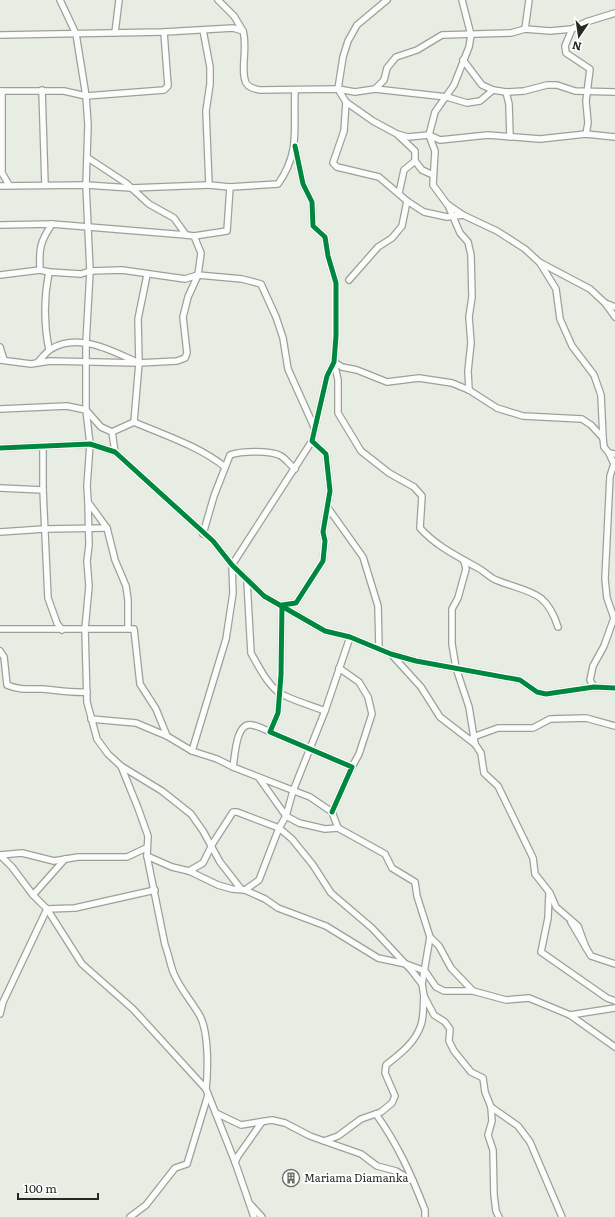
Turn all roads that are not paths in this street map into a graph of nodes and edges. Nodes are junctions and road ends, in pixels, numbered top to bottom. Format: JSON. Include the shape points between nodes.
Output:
{"nodes":[{"id":1,"x":60,"y":0,"type":"edge"},
{"id":2,"x":119,"y":0,"type":"edge"},
{"id":3,"x":218,"y":0,"type":"edge"},
{"id":4,"x":387,"y":0,"type":"edge"},
{"id":5,"x":462,"y":0,"type":"edge"},
{"id":6,"x":529,"y":0,"type":"edge"},
{"id":7,"x":615,"y":13,"type":"edge"},
{"id":8,"x":525,"y":29,"type":"junction"},
{"id":9,"x":572,"y":29,"type":"junction"},
{"id":10,"x":203,"y":30,"type":"junction"},
{"id":11,"x":243,"y":31,"type":"junction"},
{"id":12,"x":164,"y":32,"type":"junction"},
{"id":13,"x":115,"y":33,"type":"junction"},
{"id":14,"x":76,"y":34,"type":"junction"},
{"id":15,"x":0,"y":35,"type":"edge"},
{"id":16,"x":471,"y":35,"type":"junction"},
{"id":17,"x":464,"y":60,"type":"junction"},
{"id":18,"x":375,"y":88,"type":"junction"},
{"id":19,"x":338,"y":89,"type":"junction"},
{"id":20,"x":42,"y":90,"type":"junction"},
{"id":21,"x":295,"y":90,"type":"junction"},
{"id":22,"x":493,"y":90,"type":"junction"},
{"id":23,"x":1,"y":91,"type":"edge"},
{"id":24,"x":506,"y":92,"type":"junction"},
{"id":25,"x":588,"y":92,"type":"junction"},
{"id":26,"x":615,"y":92,"type":"edge"},
{"id":27,"x":86,"y":96,"type":"junction"},
{"id":28,"x":447,"y":97,"type":"junction"},
{"id":29,"x":346,"y":102,"type":"junction"},
{"id":30,"x":397,"y":134,"type":"junction"},
{"id":31,"x":586,"y":134,"type":"junction"},
{"id":32,"x":429,"y":135,"type":"junction"},
{"id":33,"x":1,"y":136,"type":"edge"},
{"id":34,"x":510,"y":137,"type":"junction"},
{"id":35,"x":615,"y":137,"type":"edge"},
{"id":36,"x":296,"y":146,"type":"junction"},
{"id":37,"x":88,"y":158,"type":"junction"},
{"id":38,"x":415,"y":161,"type":"junction"},
{"id":39,"x":433,"y":174,"type":"junction"},
{"id":40,"x":9,"y":185,"type":"junction"},
{"id":41,"x":45,"y":185,"type":"junction"},
{"id":42,"x":86,"y":185,"type":"junction"},
{"id":43,"x":209,"y":185,"type":"junction"},
{"id":44,"x":0,"y":186,"type":"edge"},
{"id":45,"x":230,"y":187,"type":"junction"},
{"id":46,"x":131,"y":188,"type":"junction"},
{"id":47,"x":398,"y":193,"type":"junction"},
{"id":48,"x":407,"y":201,"type":"junction"},
{"id":49,"x":447,"y":204,"type":"junction"},
{"id":50,"x":463,"y":215,"type":"junction"},
{"id":51,"x":453,"y":216,"type":"junction"},
{"id":52,"x":52,"y":224,"type":"junction"},
{"id":53,"x":0,"y":225,"type":"edge"},
{"id":54,"x":89,"y":227,"type":"junction"},
{"id":55,"x":186,"y":235,"type":"junction"},
{"id":56,"x":194,"y":236,"type":"junction"},
{"id":57,"x":539,"y":262,"type":"junction"},
{"id":58,"x":40,"y":270,"type":"junction"},
{"id":59,"x":90,"y":271,"type":"junction"},
{"id":60,"x":49,"y":272,"type":"junction"},
{"id":61,"x":146,"y":274,"type":"junction"},
{"id":62,"x":0,"y":275,"type":"edge"},
{"id":63,"x":198,"y":275,"type":"junction"},
{"id":64,"x":349,"y":280,"type":"dead end"},
{"id":65,"x":604,"y":303,"type":"junction"},
{"id":66,"x":615,"y":307,"type":"edge"},
{"id":67,"x":615,"y":318,"type":"edge"},
{"id":68,"x":86,"y":343,"type":"junction"},
{"id":69,"x":0,"y":347,"type":"edge"},
{"id":70,"x":49,"y":350,"type":"junction"},
{"id":71,"x":2,"y":360,"type":"edge"},
{"id":72,"x":38,"y":362,"type":"junction"},
{"id":73,"x":87,"y":362,"type":"junction"},
{"id":74,"x":334,"y":362,"type":"junction"},
{"id":75,"x":139,"y":363,"type":"junction"},
{"id":76,"x":469,"y":390,"type":"junction"},
{"id":77,"x":0,"y":409,"type":"edge"},
{"id":78,"x":86,"y":410,"type":"junction"},
{"id":79,"x":134,"y":422,"type":"junction"},
{"id":80,"x":315,"y":429,"type":"junction"},
{"id":81,"x":112,"y":432,"type":"junction"},
{"id":82,"x":603,"y":438,"type":"junction"},
{"id":83,"x":312,"y":441,"type":"junction"},
{"id":84,"x":90,"y":444,"type":"junction"},
{"id":85,"x":43,"y":447,"type":"junction"},
{"id":86,"x":0,"y":448,"type":"edge"},
{"id":87,"x":115,"y":452,"type":"junction"},
{"id":88,"x":612,"y":454,"type":"edge"},
{"id":89,"x":225,"y":467,"type":"junction"},
{"id":90,"x":295,"y":469,"type":"junction"},
{"id":91,"x":0,"y":488,"type":"edge"},
{"id":92,"x":43,"y":490,"type":"junction"},
{"id":93,"x":88,"y":502,"type":"junction"},
{"id":94,"x":328,"y":508,"type":"junction"},
{"id":95,"x":89,"y":528,"type":"junction"},
{"id":96,"x":107,"y":528,"type":"junction"},
{"id":97,"x":44,"y":529,"type":"junction"},
{"id":98,"x":0,"y":532,"type":"edge"},
{"id":99,"x":203,"y":534,"type":"junction"},
{"id":100,"x":464,"y":561,"type":"junction"},
{"id":101,"x":232,"y":565,"type":"junction"},
{"id":102,"x":247,"y":580,"type":"junction"},
{"id":103,"x":282,"y":605,"type":"junction"},
{"id":104,"x":558,"y":627,"type":"dead end"},
{"id":105,"x":128,"y":628,"type":"junction"},
{"id":106,"x":0,"y":629,"type":"edge"},
{"id":107,"x":85,"y":629,"type":"junction"},
{"id":108,"x":62,"y":630,"type":"junction"},
{"id":109,"x":350,"y":637,"type":"junction"},
{"id":110,"x":379,"y":648,"type":"junction"},
{"id":111,"x":0,"y":651,"type":"edge"},
{"id":112,"x":391,"y":654,"type":"junction"},
{"id":113,"x":339,"y":668,"type":"junction"},
{"id":114,"x":456,"y":668,"type":"junction"},
{"id":115,"x":594,"y":687,"type":"junction"},
{"id":116,"x":615,"y":688,"type":"edge"},
{"id":117,"x":87,"y":692,"type":"junction"},
{"id":118,"x":280,"y":693,"type":"junction"},
{"id":119,"x":325,"y":711,"type":"junction"},
{"id":120,"x":91,"y":719,"type":"junction"},
{"id":121,"x":615,"y":726,"type":"edge"},
{"id":122,"x":270,"y":732,"type":"junction"},
{"id":123,"x":167,"y":736,"type":"junction"},
{"id":124,"x":473,"y":737,"type":"junction"},
{"id":125,"x":475,"y":744,"type":"junction"},
{"id":126,"x":311,"y":749,"type":"junction"},
{"id":127,"x":192,"y":751,"type":"junction"},
{"id":128,"x":121,"y":766,"type":"junction"},
{"id":129,"x":233,"y":767,"type":"junction"},
{"id":130,"x":352,"y":767,"type":"junction"},
{"id":131,"x":258,"y":776,"type":"junction"},
{"id":132,"x":293,"y":791,"type":"junction"},
{"id":133,"x":332,"y":812,"type":"junction"},
{"id":134,"x":286,"y":816,"type":"junction"},
{"id":135,"x":279,"y":828,"type":"junction"},
{"id":136,"x":338,"y":828,"type":"junction"},
{"id":137,"x":212,"y":846,"type":"junction"},
{"id":138,"x":146,"y":848,"type":"junction"},
{"id":139,"x":0,"y":855,"type":"edge"},
{"id":140,"x":147,"y":856,"type":"junction"},
{"id":141,"x":65,"y":859,"type":"junction"},
{"id":142,"x":188,"y":871,"type":"junction"},
{"id":143,"x":155,"y":890,"type":"junction"},
{"id":144,"x":243,"y":890,"type":"junction"},
{"id":145,"x":550,"y":893,"type":"junction"},
{"id":146,"x":32,"y":895,"type":"junction"},
{"id":147,"x":47,"y":909,"type":"junction"},
{"id":148,"x":430,"y":937,"type":"junction"},
{"id":149,"x":406,"y":964,"type":"junction"},
{"id":150,"x":615,"y":964,"type":"edge"},
{"id":151,"x":424,"y":971,"type":"junction"},
{"id":152,"x":422,"y":984,"type":"junction"},
{"id":153,"x":473,"y":991,"type":"junction"},
{"id":154,"x":424,"y":996,"type":"junction"},
{"id":155,"x":615,"y":1001,"type":"edge"},
{"id":156,"x":2,"y":1004,"type":"edge"},
{"id":157,"x":615,"y":1008,"type":"edge"},
{"id":158,"x":0,"y":1014,"type":"edge"},
{"id":159,"x":570,"y":1015,"type":"junction"},
{"id":160,"x":615,"y":1047,"type":"edge"},
{"id":161,"x":206,"y":1089,"type":"junction"},
{"id":162,"x":208,"y":1095,"type":"junction"},
{"id":163,"x":491,"y":1107,"type":"junction"},
{"id":164,"x":216,"y":1113,"type":"junction"},
{"id":165,"x":376,"y":1114,"type":"junction"},
{"id":166,"x":262,"y":1122,"type":"junction"},
{"id":167,"x":324,"y":1141,"type":"junction"},
{"id":168,"x":235,"y":1162,"type":"junction"},
{"id":169,"x":413,"y":1182,"type":"junction"},
{"id":170,"x":250,"y":1204,"type":"junction"},
{"id":171,"x":130,"y":1217,"type":"edge"},
{"id":172,"x":254,"y":1217,"type":"edge"},
{"id":173,"x":262,"y":1217,"type":"edge"},
{"id":174,"x":425,"y":1217,"type":"edge"},
{"id":175,"x":499,"y":1217,"type":"edge"},
{"id":176,"x":562,"y":1217,"type":"edge"}],
"edges":[{"from":1,"to":14,"type":"street"},
{"from":2,"to":13,"type":"street"},
{"from":3,"to":11,"type":"street","via":[[234,16]]},
{"from":4,"to":19,"type":"street","via":[[357,25],[348,41],[342,57]]},
{"from":5,"to":16,"type":"street"},
{"from":6,"to":8,"type":"street"},
{"from":7,"to":9,"type":"street"},
{"from":8,"to":9,"type":"street"},
{"from":8,"to":16,"type":"street"},
{"from":9,"to":25,"type":"street","via":[[566,53],[590,69]]},
{"from":10,"to":11,"type":"street","via":[[233,28]]},
{"from":10,"to":12,"type":"street"},
{"from":10,"to":43,"type":"street","via":[[210,67],[206,111]]},
{"from":11,"to":21,"type":"street","via":[[246,40],[246,84],[260,90]]},
{"from":12,"to":13,"type":"street"},
{"from":12,"to":27,"type":"street","via":[[168,86],[164,90]]},
{"from":13,"to":14,"type":"street"},
{"from":14,"to":15,"type":"street"},
{"from":14,"to":27,"type":"street"},
{"from":16,"to":17,"type":"street"},
{"from":16,"to":18,"type":"street","via":[[442,35],[417,50],[396,57],[387,68],[384,80]]},
{"from":17,"to":22,"type":"street","via":[[482,85]]},
{"from":17,"to":28,"type":"street"},
{"from":18,"to":19,"type":"street","via":[[355,92]]},
{"from":18,"to":28,"type":"street"},
{"from":19,"to":21,"type":"street"},
{"from":19,"to":29,"type":"street"},
{"from":20,"to":23,"type":"street"},
{"from":20,"to":27,"type":"street"},
{"from":20,"to":41,"type":"street"},
{"from":21,"to":36,"type":"street"},
{"from":22,"to":24,"type":"street"},
{"from":22,"to":28,"type":"street","via":[[480,101],[467,103]]},
{"from":23,"to":33,"type":"street"},
{"from":24,"to":25,"type":"street","via":[[524,91],[547,85]]},
{"from":24,"to":34,"type":"street"},
{"from":25,"to":26,"type":"street"},
{"from":25,"to":31,"type":"street"},
{"from":27,"to":37,"type":"street"},
{"from":28,"to":32,"type":"street","via":[[435,112]]},
{"from":29,"to":30,"type":"street"},
{"from":29,"to":47,"type":"street","via":[[344,131],[333,163],[338,167],[379,177]]},
{"from":30,"to":32,"type":"street","via":[[408,137]]},
{"from":30,"to":38,"type":"street","via":[[415,151]]},
{"from":31,"to":34,"type":"street","via":[[540,138]]},
{"from":31,"to":35,"type":"street"},
{"from":32,"to":34,"type":"street","via":[[440,140],[488,135]]},
{"from":32,"to":39,"type":"street","via":[[435,151]]},
{"from":33,"to":40,"type":"street","via":[[2,173]]},
{"from":36,"to":45,"type":"street","via":[[286,173],[278,184]]},
{"from":36,"to":74,"type":"street","via":[[303,184],[312,202],[313,226],[325,237],[336,283]]},
{"from":37,"to":42,"type":"street"},
{"from":37,"to":46,"type":"street"},
{"from":38,"to":39,"type":"street","via":[[422,170]]},
{"from":38,"to":47,"type":"street","via":[[404,170]]},
{"from":39,"to":49,"type":"street","via":[[433,185]]},
{"from":40,"to":41,"type":"street"},
{"from":40,"to":44,"type":"street"},
{"from":41,"to":42,"type":"street"},
{"from":42,"to":46,"type":"street"},
{"from":42,"to":54,"type":"street"},
{"from":43,"to":45,"type":"street"},
{"from":43,"to":46,"type":"street"},
{"from":45,"to":56,"type":"street","via":[[227,231]]},
{"from":46,"to":55,"type":"street","via":[[149,204],[174,218]]},
{"from":47,"to":48,"type":"street"},
{"from":48,"to":51,"type":"street","via":[[424,212]]},
{"from":48,"to":64,"type":"street","via":[[402,226],[392,238],[378,247]]},
{"from":49,"to":50,"type":"street"},
{"from":49,"to":51,"type":"street"},
{"from":50,"to":51,"type":"street"},
{"from":50,"to":57,"type":"street","via":[[497,231],[525,249]]},
{"from":51,"to":76,"type":"street","via":[[460,233],[468,242],[471,255]]},
{"from":52,"to":53,"type":"street"},
{"from":52,"to":54,"type":"street"},
{"from":52,"to":58,"type":"street","via":[[39,249]]},
{"from":54,"to":55,"type":"street"},
{"from":54,"to":59,"type":"street"},
{"from":55,"to":56,"type":"street"},
{"from":56,"to":63,"type":"street","via":[[201,253]]},
{"from":57,"to":65,"type":"street","via":[[590,289]]},
{"from":57,"to":82,"type":"street","via":[[556,289],[560,319],[572,346],[594,375],[601,395]]},
{"from":58,"to":60,"type":"street"},
{"from":58,"to":62,"type":"street"},
{"from":59,"to":60,"type":"street","via":[[81,274]]},
{"from":59,"to":61,"type":"street","via":[[122,270]]},
{"from":59,"to":68,"type":"street"},
{"from":60,"to":70,"type":"street","via":[[46,314]]},
{"from":61,"to":63,"type":"street","via":[[185,279]]},
{"from":61,"to":75,"type":"street","via":[[138,319]]},
{"from":63,"to":75,"type":"street","via":[[188,297],[183,317],[185,358]]},
{"from":63,"to":80,"type":"street","via":[[242,279],[261,284],[283,338],[288,369]]},
{"from":65,"to":66,"type":"street"},
{"from":65,"to":67,"type":"street"},
{"from":68,"to":70,"type":"street","via":[[62,343]]},
{"from":68,"to":73,"type":"street"},
{"from":68,"to":75,"type":"street"},
{"from":69,"to":71,"type":"street"},
{"from":70,"to":72,"type":"street"},
{"from":71,"to":72,"type":"street","via":[[31,364]]},
{"from":72,"to":73,"type":"street"},
{"from":73,"to":75,"type":"street"},
{"from":73,"to":78,"type":"street"},
{"from":74,"to":76,"type":"street","via":[[387,382],[419,378],[445,382]]},
{"from":74,"to":80,"type":"street","via":[[327,376]]},
{"from":74,"to":100,"type":"street","via":[[338,380],[338,413],[361,450],[422,496],[420,528],[430,540]]},
{"from":75,"to":79,"type":"street"},
{"from":76,"to":82,"type":"street","via":[[506,412],[523,416],[582,419]]},
{"from":77,"to":78,"type":"street","via":[[67,406]]},
{"from":78,"to":81,"type":"street","via":[[101,427]]},
{"from":78,"to":84,"type":"street"},
{"from":79,"to":81,"type":"street"},
{"from":79,"to":89,"type":"street","via":[[192,447]]},
{"from":80,"to":83,"type":"street"},
{"from":81,"to":87,"type":"street"},
{"from":82,"to":88,"type":"street","via":[[604,447]]},
{"from":83,"to":90,"type":"street"},
{"from":83,"to":94,"type":"street","via":[[326,454],[330,491]]},
{"from":84,"to":85,"type":"street"},
{"from":84,"to":87,"type":"street"},
{"from":84,"to":93,"type":"street"},
{"from":85,"to":86,"type":"street"},
{"from":85,"to":92,"type":"street"},
{"from":87,"to":99,"type":"street"},
{"from":88,"to":115,"type":"street","via":[[614,464],[610,476],[605,579],[607,598],[614,618],[604,646],[593,666],[590,680]]},
{"from":89,"to":90,"type":"street","via":[[230,456],[236,452],[263,452],[280,455]]},
{"from":89,"to":99,"type":"street"},
{"from":90,"to":101,"type":"street"},
{"from":91,"to":92,"type":"street"},
{"from":92,"to":97,"type":"street"},
{"from":93,"to":95,"type":"street"},
{"from":93,"to":96,"type":"street"},
{"from":94,"to":103,"type":"street","via":[[323,532],[323,561],[296,603]]},
{"from":94,"to":110,"type":"street","via":[[364,557],[378,606]]},
{"from":95,"to":96,"type":"street"},
{"from":95,"to":97,"type":"street"},
{"from":95,"to":107,"type":"street","via":[[89,586]]},
{"from":96,"to":105,"type":"street","via":[[126,586]]},
{"from":97,"to":98,"type":"street"},
{"from":97,"to":108,"type":"street","via":[[48,598]]},
{"from":99,"to":101,"type":"street"},
{"from":100,"to":104,"type":"street","via":[[494,579],[540,596],[553,612]]},
{"from":100,"to":114,"type":"street","via":[[466,569],[458,598],[452,609],[452,644]]},
{"from":101,"to":102,"type":"street"},
{"from":101,"to":127,"type":"street","via":[[233,593],[226,639]]},
{"from":102,"to":103,"type":"street","via":[[264,596]]},
{"from":102,"to":118,"type":"street","via":[[251,653],[268,682]]},
{"from":103,"to":109,"type":"street","via":[[325,631]]},
{"from":103,"to":118,"type":"street"},
{"from":105,"to":107,"type":"street"},
{"from":105,"to":123,"type":"street","via":[[134,629],[140,684],[156,709]]},
{"from":106,"to":108,"type":"street"},
{"from":107,"to":108,"type":"street"},
{"from":107,"to":117,"type":"street"},
{"from":109,"to":110,"type":"street"},
{"from":109,"to":113,"type":"street"},
{"from":110,"to":112,"type":"street"},
{"from":111,"to":117,"type":"street","via":[[4,657],[7,685],[15,689]]},
{"from":112,"to":114,"type":"street"},
{"from":112,"to":125,"type":"street","via":[[421,687],[440,717]]},
{"from":113,"to":119,"type":"street"},
{"from":113,"to":130,"type":"street","via":[[358,682],[368,697],[372,714]]},
{"from":114,"to":115,"type":"street","via":[[520,680],[537,692],[546,694]]},
{"from":114,"to":124,"type":"street","via":[[469,707]]},
{"from":115,"to":116,"type":"street"},
{"from":117,"to":120,"type":"street"},
{"from":118,"to":119,"type":"street"},
{"from":118,"to":122,"type":"street","via":[[278,713]]},
{"from":119,"to":126,"type":"street"},
{"from":120,"to":123,"type":"street","via":[[136,723]]},
{"from":120,"to":128,"type":"street","via":[[97,739]]},
{"from":121,"to":124,"type":"street","via":[[586,718],[550,719],[533,728],[498,728]]},
{"from":122,"to":126,"type":"street"},
{"from":122,"to":129,"type":"street","via":[[251,724],[244,726],[239,731]]},
{"from":123,"to":127,"type":"street"},
{"from":124,"to":125,"type":"street"},
{"from":125,"to":145,"type":"street","via":[[482,753],[484,773],[498,786],[533,858],[535,874]]},
{"from":126,"to":130,"type":"street"},
{"from":126,"to":132,"type":"street"},
{"from":127,"to":129,"type":"street"},
{"from":128,"to":137,"type":"street","via":[[162,791],[191,814]]},
{"from":128,"to":138,"type":"street","via":[[148,836]]},
{"from":129,"to":131,"type":"street"},
{"from":130,"to":133,"type":"street"},
{"from":131,"to":132,"type":"street"},
{"from":131,"to":134,"type":"street"},
{"from":132,"to":133,"type":"street","via":[[310,797]]},
{"from":132,"to":134,"type":"street"},
{"from":133,"to":136,"type":"street"},
{"from":134,"to":135,"type":"street"},
{"from":134,"to":136,"type":"street","via":[[325,829]]},
{"from":135,"to":137,"type":"street","via":[[233,812]]},
{"from":135,"to":144,"type":"street","via":[[259,880]]},
{"from":135,"to":149,"type":"street","via":[[292,839],[313,865],[331,893],[372,928]]},
{"from":136,"to":148,"type":"street","via":[[385,854],[392,868],[416,882],[417,896]]},
{"from":137,"to":142,"type":"street","via":[[203,863]]},
{"from":137,"to":144,"type":"street","via":[[220,862]]},
{"from":138,"to":140,"type":"street"},
{"from":138,"to":141,"type":"street","via":[[127,857]]},
{"from":139,"to":141,"type":"street","via":[[22,853],[54,861]]},
{"from":139,"to":146,"type":"street"},
{"from":140,"to":142,"type":"street"},
{"from":140,"to":143,"type":"street"},
{"from":141,"to":146,"type":"street"},
{"from":142,"to":144,"type":"street","via":[[218,885]]},
{"from":143,"to":147,"type":"street","via":[[75,908]]},
{"from":143,"to":161,"type":"street","via":[[165,945],[174,973],[201,1017],[207,1065]]},
{"from":144,"to":149,"type":"street","via":[[265,899],[278,908],[326,926],[378,958]]},
{"from":145,"to":150,"type":"street","via":[[556,907],[571,921],[590,956]]},
{"from":145,"to":155,"type":"street","via":[[541,952]]},
{"from":146,"to":147,"type":"street"},
{"from":147,"to":156,"type":"street"},
{"from":147,"to":161,"type":"street","via":[[82,964],[133,1009]]},
{"from":148,"to":151,"type":"street"},
{"from":148,"to":153,"type":"street","via":[[439,946],[451,968]]},
{"from":149,"to":151,"type":"street"},
{"from":149,"to":152,"type":"street"},
{"from":151,"to":152,"type":"street"},
{"from":151,"to":153,"type":"street","via":[[436,987],[444,991]]},
{"from":152,"to":154,"type":"street"},
{"from":153,"to":159,"type":"street","via":[[506,1000],[529,998]]},
{"from":154,"to":163,"type":"street","via":[[434,1015],[450,1029],[449,1041],[454,1051],[471,1072],[483,1078]]},
{"from":154,"to":165,"type":"street","via":[[421,1024],[407,1050],[386,1065],[385,1073],[395,1096],[392,1103]]},
{"from":156,"to":158,"type":"street"},
{"from":157,"to":159,"type":"street"},
{"from":159,"to":160,"type":"street"},
{"from":161,"to":162,"type":"street"},
{"from":162,"to":164,"type":"street"},
{"from":162,"to":171,"type":"street","via":[[187,1164],[175,1168],[146,1205]]},
{"from":163,"to":175,"type":"street","via":[[492,1121],[488,1135],[493,1150],[494,1195]]},
{"from":163,"to":176,"type":"street","via":[[518,1126],[530,1142]]},
{"from":164,"to":166,"type":"street","via":[[241,1125]]},
{"from":164,"to":168,"type":"street"},
{"from":165,"to":167,"type":"street","via":[[361,1119],[338,1136]]},
{"from":165,"to":169,"type":"street","via":[[394,1138]]},
{"from":166,"to":167,"type":"street","via":[[272,1120]]},
{"from":166,"to":168,"type":"street"},
{"from":167,"to":169,"type":"street","via":[[361,1154],[377,1166],[396,1171]]},
{"from":168,"to":170,"type":"street"},
{"from":169,"to":174,"type":"street","via":[[425,1210]]},
{"from":170,"to":172,"type":"street"},
{"from":170,"to":173,"type":"street"}]}
